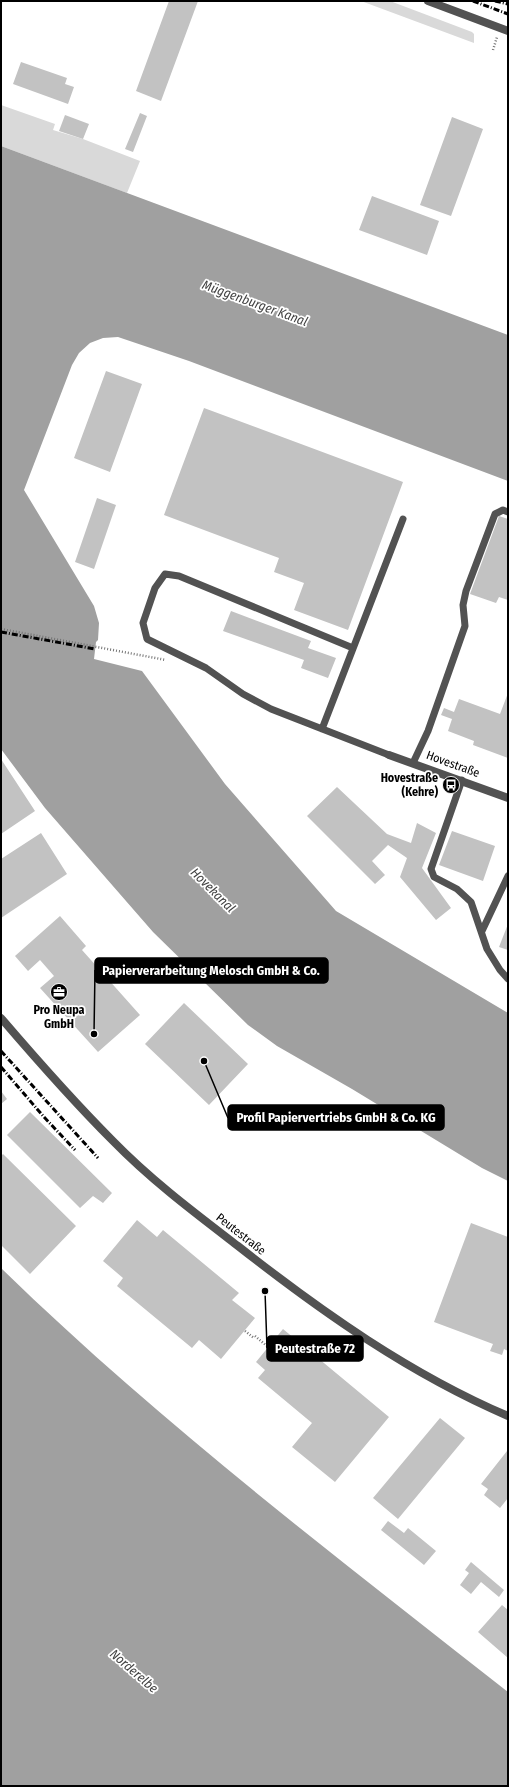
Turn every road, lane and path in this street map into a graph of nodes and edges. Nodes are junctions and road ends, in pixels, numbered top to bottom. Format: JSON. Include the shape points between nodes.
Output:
{"nodes":[{"id":1,"x":428,"y":1,"type":"edge"},
{"id":2,"x":504,"y":30,"type":"edge"},
{"id":3,"x":493,"y":50,"type":"dead end"},
{"id":4,"x":508,"y":512,"type":"edge"},
{"id":5,"x":403,"y":519,"type":"dead end"},
{"id":6,"x":1,"y":629,"type":"edge"},
{"id":7,"x":353,"y":648,"type":"junction"},
{"id":8,"x":169,"y":661,"type":"dead end"},
{"id":9,"x":322,"y":729,"type":"junction"},
{"id":10,"x":389,"y":755,"type":"joint"},
{"id":11,"x":413,"y":763,"type":"junction"},
{"id":12,"x":462,"y":780,"type":"junction"},
{"id":13,"x":508,"y":798,"type":"edge"},
{"id":14,"x":508,"y":876,"type":"edge"},
{"id":15,"x":482,"y":931,"type":"junction"},
{"id":16,"x":508,"y":979,"type":"edge"},
{"id":17,"x":1,"y":1018,"type":"edge"},
{"id":18,"x":244,"y":1331,"type":"dead end"},
{"id":19,"x":268,"y":1347,"type":"dead end"},
{"id":20,"x":508,"y":1416,"type":"edge"}],
"edges":[{"from":1,"to":2,"type":"street"},
{"from":2,"to":3,"type":"path"},
{"from":4,"to":11,"type":"lane","via":[[499,511],[495,514],[484,541],[466,591],[463,605],[465,626],[428,731]]},
{"from":5,"to":7,"type":"lane"},
{"from":6,"to":8,"type":"path"},
{"from":7,"to":9,"type":"lane"},
{"from":7,"to":9,"type":"lane","via":[[179,576],[165,574],[155,588],[143,623],[147,640],[206,668],[243,694],[271,709]]},
{"from":9,"to":10,"type":"lane"},
{"from":10,"to":11,"type":"street","name":"Hovestraße"},
{"from":11,"to":12,"type":"street","name":"Hovestraße"},
{"from":12,"to":13,"type":"street","name":"Hovestraße"},
{"from":12,"to":15,"type":"lane","via":[[431,869],[434,877],[457,889],[471,902]]},
{"from":14,"to":15,"type":"lane"},
{"from":15,"to":16,"type":"lane","via":[[487,949]]},
{"from":17,"to":20,"type":"street","name":"Peutestraße","via":[[113,1142],[172,1196],[276,1276],[397,1359]]},
{"from":18,"to":19,"type":"path"}]}
